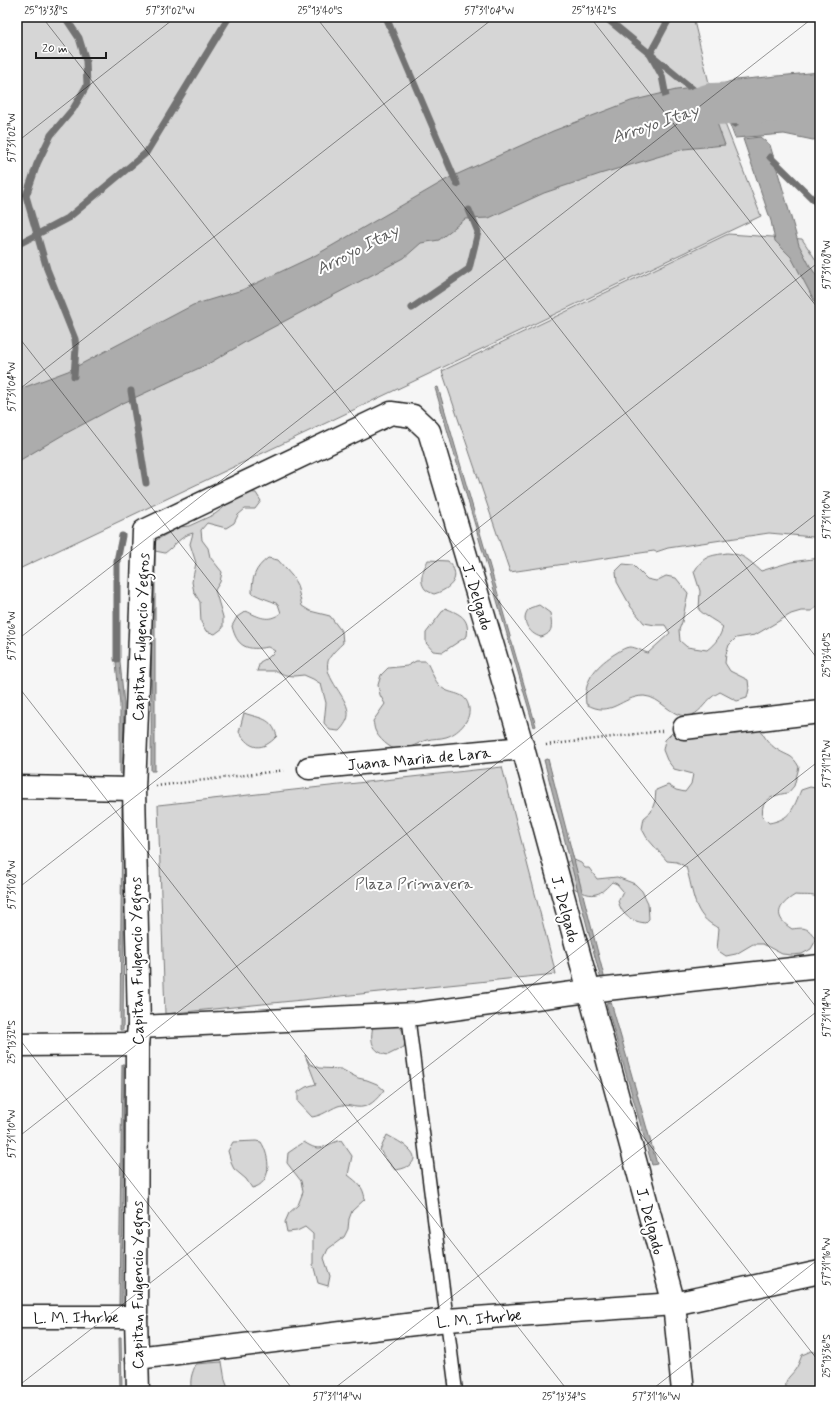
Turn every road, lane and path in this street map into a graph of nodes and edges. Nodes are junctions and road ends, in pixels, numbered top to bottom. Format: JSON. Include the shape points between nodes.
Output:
{"nodes":[{"id":1,"x":429,"y":431,"type":"joint"},
{"id":2,"x":820,"y":712,"type":"edge"},
{"id":3,"x":684,"y":728,"type":"joint"},
{"id":4,"x":523,"y":748,"type":"junction"},
{"id":5,"x":309,"y":768,"type":"joint"},
{"id":6,"x":17,"y":787,"type":"edge"},
{"id":7,"x":134,"y":789,"type":"junction"},
{"id":8,"x":820,"y":966,"type":"edge"},
{"id":9,"x":588,"y":991,"type":"junction"},
{"id":10,"x":408,"y":1015,"type":"junction"},
{"id":11,"x":138,"y":1035,"type":"junction"},
{"id":12,"x":17,"y":1045,"type":"edge"},
{"id":13,"x":820,"y":1272,"type":"edge"},
{"id":14,"x":674,"y":1304,"type":"junction"},
{"id":15,"x":136,"y":1317,"type":"junction"},
{"id":16,"x":17,"y":1318,"type":"edge"},
{"id":17,"x":447,"y":1320,"type":"junction"},
{"id":18,"x":137,"y":1358,"type":"junction"},
{"id":19,"x":138,"y":1391,"type":"edge"},
{"id":20,"x":456,"y":1391,"type":"edge"},
{"id":21,"x":683,"y":1391,"type":"edge"}],
"edges":[{"from":1,"to":4,"type":"street","name":"J. Delgado"},
{"from":1,"to":7,"type":"street","name":"Capitan Fulgencio Yegros","via":[[413,416],[391,413],[144,531]]},
{"from":2,"to":3,"type":"street"},
{"from":3,"to":4,"type":"path"},
{"from":4,"to":5,"type":"street","name":"Juana Maria de Lara"},
{"from":4,"to":9,"type":"street","name":"J. Delgado"},
{"from":5,"to":7,"type":"path"},
{"from":6,"to":7,"type":"street"},
{"from":7,"to":11,"type":"street","name":"Capitan Fulgencio Yegros"},
{"from":8,"to":9,"type":"street"},
{"from":9,"to":10,"type":"street"},
{"from":9,"to":14,"type":"street","name":"J. Delgado"},
{"from":10,"to":11,"type":"street"},
{"from":10,"to":17,"type":"lane"},
{"from":11,"to":12,"type":"street"},
{"from":11,"to":15,"type":"street","name":"Capitan Fulgencio Yegros"},
{"from":13,"to":14,"type":"street","name":"L. M. Iturbe"},
{"from":14,"to":17,"type":"street","name":"L. M. Iturbe"},
{"from":14,"to":21,"type":"street","name":"J. Delgado"},
{"from":15,"to":16,"type":"street","name":"L. M. Iturbe"},
{"from":15,"to":18,"type":"street","name":"Capitan Fulgencio Yegros"},
{"from":17,"to":18,"type":"street","name":"L. M. Iturbe"},
{"from":17,"to":20,"type":"lane"},
{"from":18,"to":19,"type":"street","name":"Capitan Fulgencio Yegros"}]}
